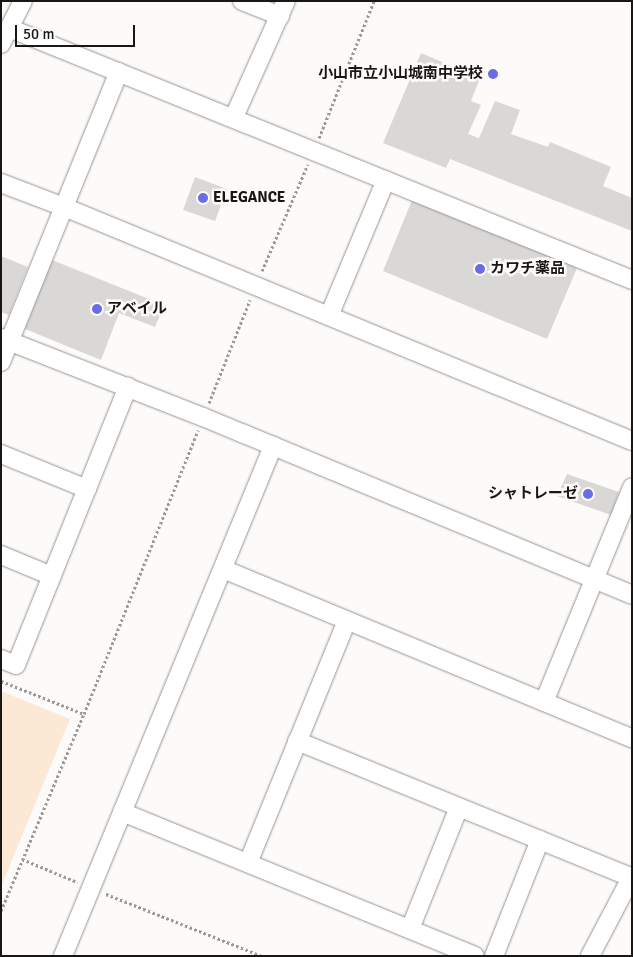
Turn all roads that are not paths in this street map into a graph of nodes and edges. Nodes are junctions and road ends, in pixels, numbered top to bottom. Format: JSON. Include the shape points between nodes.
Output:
{"nodes":[{"id":1,"x":23,"y":1,"type":"edge"},
{"id":2,"x":242,"y":1,"type":"edge"},
{"id":3,"x":283,"y":9,"type":"edge"},
{"id":4,"x":9,"y":28,"type":"junction"},
{"id":5,"x":1,"y":44,"type":"edge"},
{"id":6,"x":119,"y":72,"type":"junction"},
{"id":7,"x":234,"y":117,"type":"junction"},
{"id":8,"x":386,"y":180,"type":"junction"},
{"id":9,"x":1,"y":184,"type":"edge"},
{"id":10,"x":64,"y":207,"type":"junction"},
{"id":11,"x":632,"y":280,"type":"edge"},
{"id":12,"x":329,"y":316,"type":"junction"},
{"id":13,"x":6,"y":340,"type":"edge"},
{"id":14,"x":1,"y":362,"type":"edge"},
{"id":15,"x":128,"y":387,"type":"junction"},
{"id":16,"x":632,"y":441,"type":"edge"},
{"id":17,"x":273,"y":446,"type":"junction"},
{"id":18,"x":1,"y":454,"type":"edge"},
{"id":19,"x":632,"y":487,"type":"edge"},
{"id":20,"x":87,"y":489,"type":"junction"},
{"id":21,"x":1,"y":555,"type":"edge"},
{"id":22,"x":223,"y":569,"type":"junction"},
{"id":23,"x":52,"y":576,"type":"junction"},
{"id":24,"x":592,"y":578,"type":"junction"},
{"id":25,"x":632,"y":595,"type":"edge"},
{"id":26,"x":347,"y":620,"type":"junction"},
{"id":27,"x":1,"y":659,"type":"edge"},
{"id":28,"x":544,"y":702,"type":"junction"},
{"id":29,"x":632,"y":738,"type":"edge"},
{"id":30,"x":298,"y":741,"type":"junction"},
{"id":31,"x":459,"y":807,"type":"junction"},
{"id":32,"x":122,"y":812,"type":"junction"},
{"id":33,"x":540,"y":840,"type":"junction"},
{"id":34,"x":248,"y":863,"type":"junction"},
{"id":35,"x":631,"y":877,"type":"edge"},
{"id":36,"x":410,"y":929,"type":"junction"},
{"id":37,"x":63,"y":956,"type":"edge"},
{"id":38,"x":474,"y":956,"type":"edge"},
{"id":39,"x":494,"y":956,"type":"edge"},
{"id":40,"x":590,"y":956,"type":"edge"}],
"edges":[{"from":1,"to":4,"type":"street"},
{"from":2,"to":3,"type":"street"},
{"from":3,"to":7,"type":"street"},
{"from":4,"to":5,"type":"street"},
{"from":4,"to":6,"type":"street"},
{"from":6,"to":7,"type":"street"},
{"from":6,"to":10,"type":"street"},
{"from":7,"to":8,"type":"street"},
{"from":8,"to":11,"type":"street"},
{"from":8,"to":12,"type":"street"},
{"from":9,"to":10,"type":"street"},
{"from":10,"to":12,"type":"street"},
{"from":10,"to":13,"type":"street"},
{"from":12,"to":16,"type":"street"},
{"from":13,"to":14,"type":"street"},
{"from":13,"to":15,"type":"street"},
{"from":15,"to":17,"type":"street"},
{"from":15,"to":20,"type":"street"},
{"from":17,"to":22,"type":"street"},
{"from":17,"to":24,"type":"street"},
{"from":18,"to":20,"type":"street"},
{"from":19,"to":24,"type":"street"},
{"from":20,"to":23,"type":"street"},
{"from":21,"to":23,"type":"street"},
{"from":22,"to":26,"type":"street"},
{"from":22,"to":32,"type":"street"},
{"from":23,"to":27,"type":"street","via":[[16,665]]},
{"from":24,"to":25,"type":"street"},
{"from":24,"to":28,"type":"street"},
{"from":26,"to":28,"type":"street"},
{"from":26,"to":30,"type":"street"},
{"from":28,"to":29,"type":"street"},
{"from":30,"to":31,"type":"street"},
{"from":30,"to":34,"type":"street"},
{"from":31,"to":33,"type":"street"},
{"from":31,"to":36,"type":"street"},
{"from":32,"to":34,"type":"street"},
{"from":32,"to":37,"type":"street"},
{"from":33,"to":35,"type":"street"},
{"from":33,"to":39,"type":"street"},
{"from":34,"to":36,"type":"street"},
{"from":35,"to":40,"type":"street"},
{"from":36,"to":38,"type":"street"}]}
